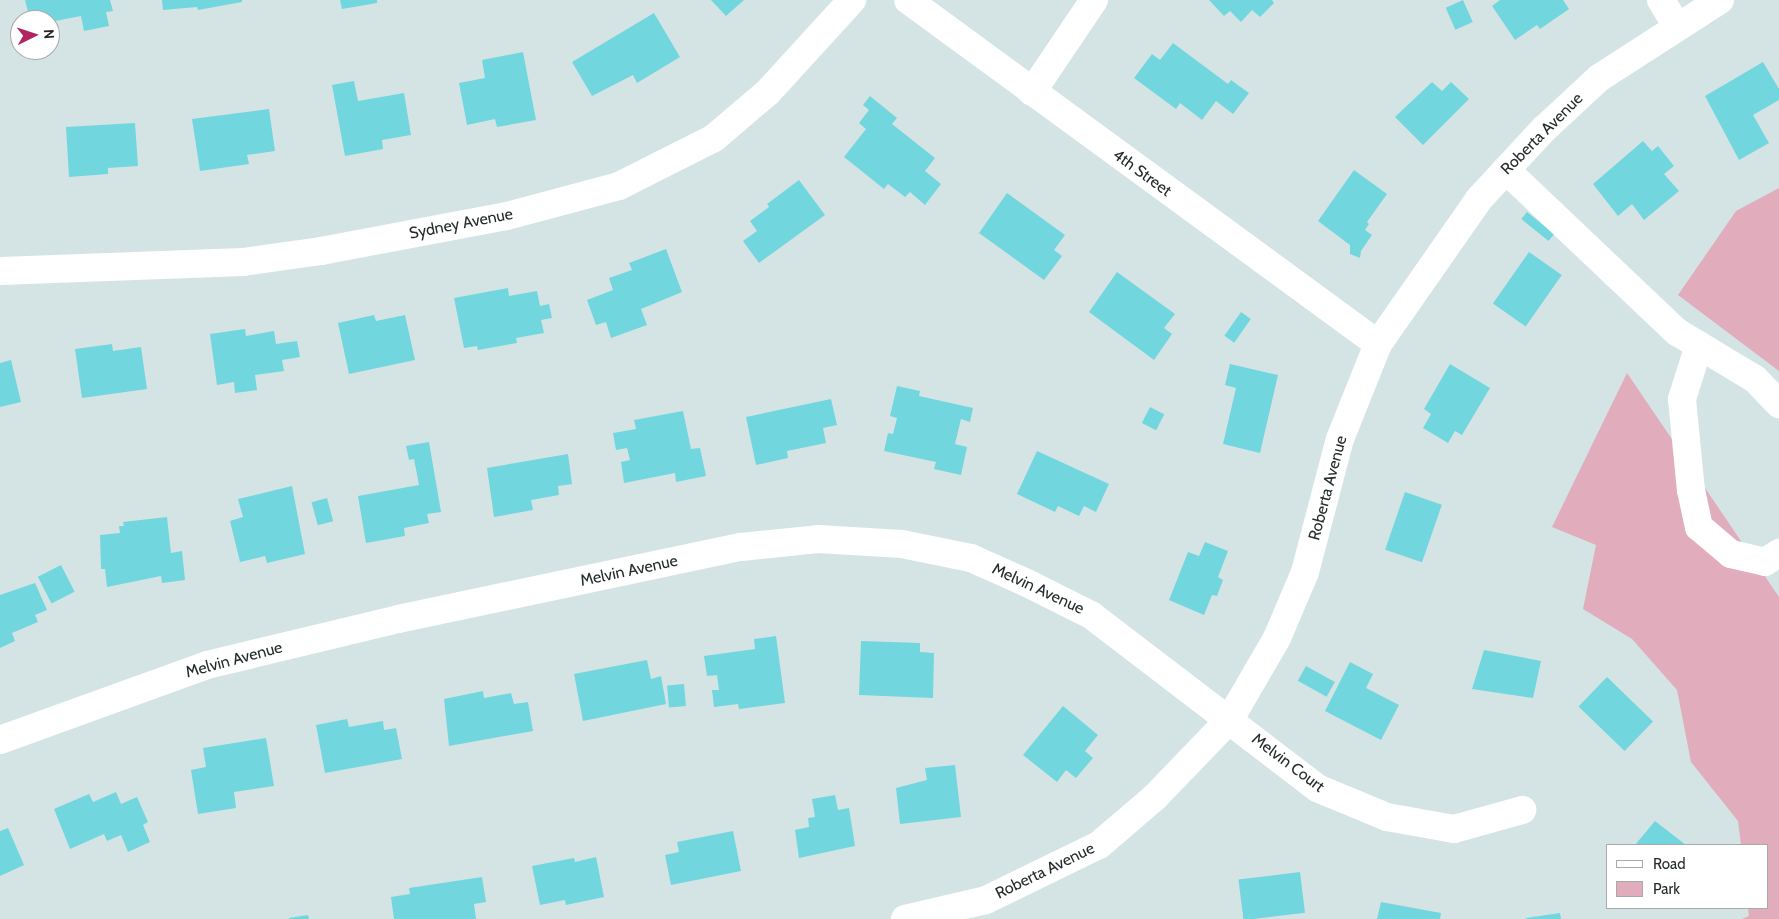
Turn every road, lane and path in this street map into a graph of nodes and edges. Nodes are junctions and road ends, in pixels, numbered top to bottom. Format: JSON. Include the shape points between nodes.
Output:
{"nodes":[{"id":1,"x":852,"y":0,"type":"edge"},
{"id":2,"x":908,"y":0,"type":"edge"},
{"id":3,"x":1094,"y":0,"type":"edge"},
{"id":4,"x":1661,"y":0,"type":"edge"},
{"id":5,"x":1720,"y":0,"type":"edge"},
{"id":6,"x":1676,"y":26,"type":"junction"},
{"id":7,"x":1032,"y":92,"type":"junction"},
{"id":8,"x":1506,"y":170,"type":"junction"},
{"id":9,"x":0,"y":271,"type":"edge"},
{"id":10,"x":1378,"y":344,"type":"junction"},
{"id":11,"x":1699,"y":345,"type":"junction"},
{"id":12,"x":1779,"y":404,"type":"edge"},
{"id":13,"x":1779,"y":552,"type":"edge"},
{"id":14,"x":1230,"y":719,"type":"junction"},
{"id":15,"x":0,"y":740,"type":"edge"},
{"id":16,"x":1522,"y":810,"type":"dead end"},
{"id":17,"x":905,"y":919,"type":"edge"}],
"edges":[{"from":1,"to":9,"type":"street","name":"Sydney Avenue","via":[[768,92],[714,138],[619,186],[507,216],[321,251],[242,262]]},
{"from":2,"to":7,"type":"street","name":"4th Street"},
{"from":3,"to":7,"type":"street"},
{"from":4,"to":6,"type":"street"},
{"from":5,"to":6,"type":"street","name":"Roberta Avenue"},
{"from":6,"to":8,"type":"street","name":"Roberta Avenue","via":[[1599,78]]},
{"from":7,"to":10,"type":"street","name":"4th Street"},
{"from":8,"to":10,"type":"street","name":"Roberta Avenue","via":[[1480,198]]},
{"from":8,"to":11,"type":"street","via":[[1678,332]]},
{"from":10,"to":14,"type":"street","name":"Roberta Avenue","via":[[1340,439],[1305,572],[1277,638]]},
{"from":11,"to":12,"type":"street","via":[[1755,379]]},
{"from":11,"to":13,"type":"street","via":[[1682,399],[1691,490],[1699,527],[1731,554],[1765,562]]},
{"from":14,"to":15,"type":"street","name":"Melvin Avenue","via":[[1090,615],[971,558],[902,544],[818,539],[741,547],[398,619],[207,665]]},
{"from":14,"to":16,"type":"street","name":"Melvin Court","via":[[1317,788],[1387,817],[1454,829]]},
{"from":14,"to":17,"type":"street","name":"Roberta Avenue","via":[[1155,797],[1099,845],[986,900]]}]}
